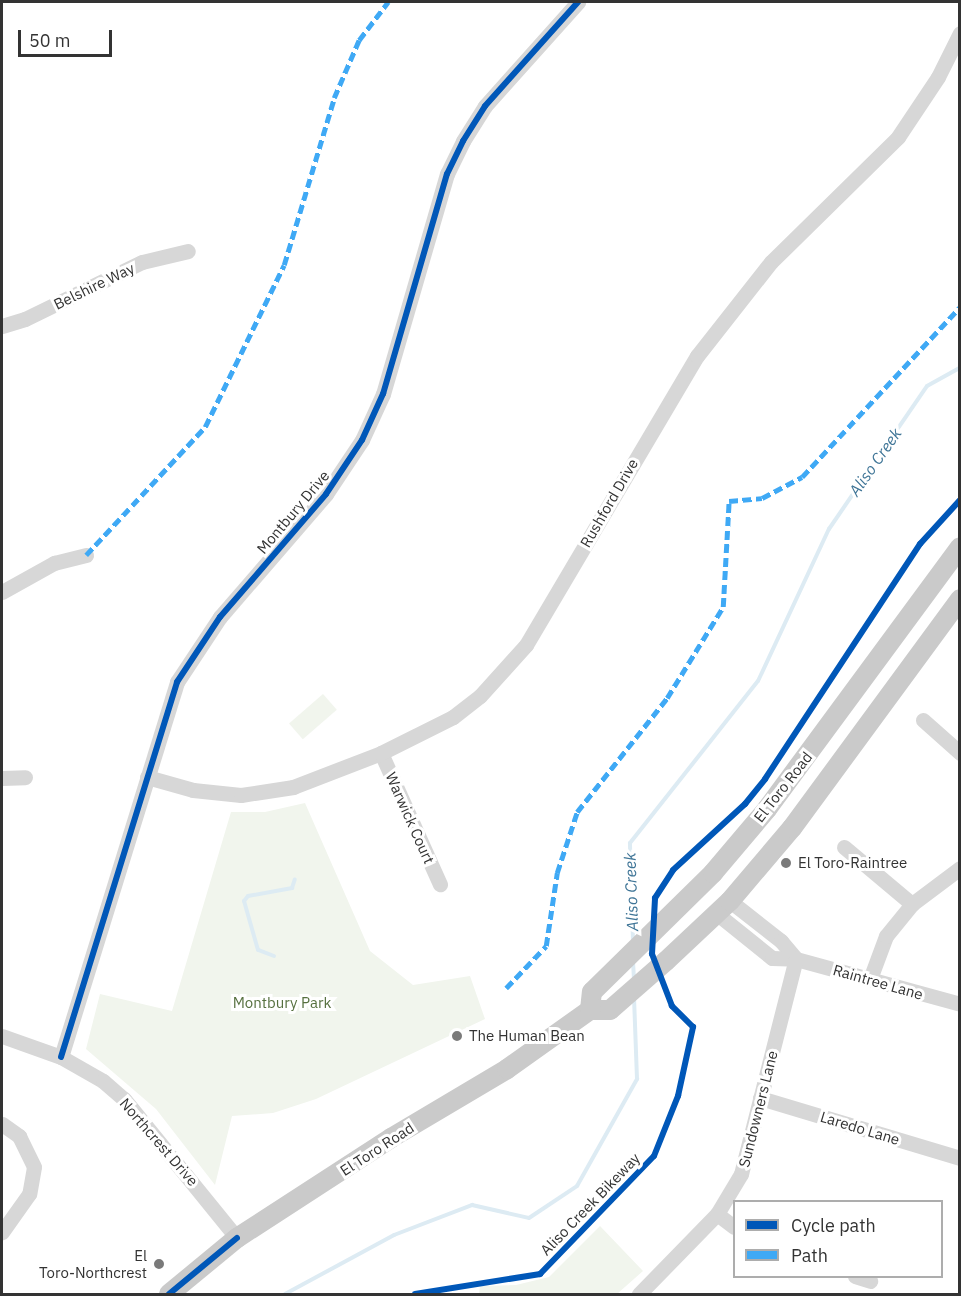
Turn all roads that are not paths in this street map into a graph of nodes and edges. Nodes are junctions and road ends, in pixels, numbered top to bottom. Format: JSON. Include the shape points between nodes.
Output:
{"nodes":[{"id":1,"x":578,"y":2,"type":"edge"},
{"id":2,"x":960,"y":33,"type":"edge"},
{"id":3,"x":188,"y":251,"type":"dead end"},
{"id":4,"x":2,"y":326,"type":"edge"},
{"id":5,"x":960,"y":547,"type":"edge"},
{"id":6,"x":86,"y":555,"type":"dead end"},
{"id":7,"x":2,"y":592,"type":"edge"},
{"id":8,"x":960,"y":599,"type":"edge"},
{"id":9,"x":923,"y":720,"type":"dead end"},
{"id":10,"x":381,"y":753,"type":"junction"},
{"id":11,"x":960,"y":753,"type":"edge"},
{"id":12,"x":25,"y":777,"type":"dead end"},
{"id":13,"x":147,"y":777,"type":"junction"},
{"id":14,"x":2,"y":778,"type":"edge"},
{"id":15,"x":844,"y":847,"type":"dead end"},
{"id":16,"x":960,"y":868,"type":"edge"},
{"id":17,"x":440,"y":884,"type":"dead end"},
{"id":18,"x":912,"y":904,"type":"junction"},
{"id":19,"x":723,"y":907,"type":"junction"},
{"id":20,"x":767,"y":931,"type":"junction"},
{"id":21,"x":755,"y":946,"type":"junction"},
{"id":22,"x":796,"y":959,"type":"junction"},
{"id":23,"x":870,"y":980,"type":"junction"},
{"id":24,"x":960,"y":1004,"type":"edge"},
{"id":25,"x":590,"y":1010,"type":"junction"},
{"id":26,"x":2,"y":1036,"type":"edge"},
{"id":27,"x":60,"y":1057,"type":"junction"},
{"id":28,"x":760,"y":1098,"type":"junction"},
{"id":29,"x":2,"y":1124,"type":"edge"},
{"id":30,"x":960,"y":1158,"type":"edge"},
{"id":31,"x":717,"y":1214,"type":"junction"},
{"id":32,"x":733,"y":1226,"type":"edge"},
{"id":33,"x":2,"y":1232,"type":"edge"},
{"id":34,"x":237,"y":1238,"type":"junction"},
{"id":35,"x":169,"y":1294,"type":"edge"},
{"id":36,"x":639,"y":1294,"type":"edge"}],
"edges":[{"from":1,"to":13,"type":"street","name":"Montbury Drive","via":[[485,106],[463,141],[447,174],[374,418],[326,494],[220,617],[188,664],[168,706]]},
{"from":2,"to":10,"type":"street","name":"Rushford Drive","via":[[938,77],[898,137],[771,262],[697,356],[526,645],[480,696],[453,717]]},
{"from":3,"to":4,"type":"street","name":"Belshire Way","via":[[142,262],[25,319]]},
{"from":5,"to":25,"type":"main road","name":"El Toro Road","via":[[767,809],[661,926],[592,992]]},
{"from":6,"to":7,"type":"street","via":[[54,563]]},
{"from":8,"to":19,"type":"main road","name":"El Toro Road","via":[[808,807]]},
{"from":9,"to":11,"type":"street"},
{"from":10,"to":13,"type":"street","name":"Rushford Drive","via":[[266,794],[193,790]]},
{"from":10,"to":17,"type":"street","name":"Warwick Court"},
{"from":12,"to":14,"type":"street"},
{"from":13,"to":27,"type":"street","name":"Montbury Drive"},
{"from":15,"to":18,"type":"street"},
{"from":16,"to":18,"type":"street"},
{"from":18,"to":23,"type":"street","via":[[886,936]]},
{"from":19,"to":20,"type":"street","name":"Raintree Lane"},
{"from":19,"to":21,"type":"street","name":"Raintree Lane"},
{"from":19,"to":25,"type":"main road","name":"El Toro Road","via":[[610,1010]]},
{"from":20,"to":21,"type":"street"},
{"from":20,"to":22,"type":"street","name":"Raintree Lane"},
{"from":21,"to":22,"type":"street","name":"Raintree Lane","via":[[772,958]]},
{"from":22,"to":23,"type":"street","name":"Raintree Lane"},
{"from":22,"to":28,"type":"street","name":"Sundowners Lane"},
{"from":23,"to":24,"type":"street","name":"Raintree Lane"},
{"from":25,"to":34,"type":"main road","name":"El Toro Road","via":[[507,1069],[391,1138]]},
{"from":26,"to":27,"type":"street","name":"Northcrest Drive"},
{"from":27,"to":34,"type":"street","name":"Northcrest Drive","via":[[103,1081],[124,1100]]},
{"from":28,"to":30,"type":"street","name":"Laredo Lane"},
{"from":28,"to":31,"type":"street","name":"Sundowners Lane","via":[[741,1174]]},
{"from":29,"to":33,"type":"street","via":[[19,1136],[34,1167],[29,1194]]},
{"from":31,"to":32,"type":"street"},
{"from":31,"to":36,"type":"street","name":"Sundowners Lane"},
{"from":34,"to":35,"type":"main road","name":"El Toro Road"}]}
